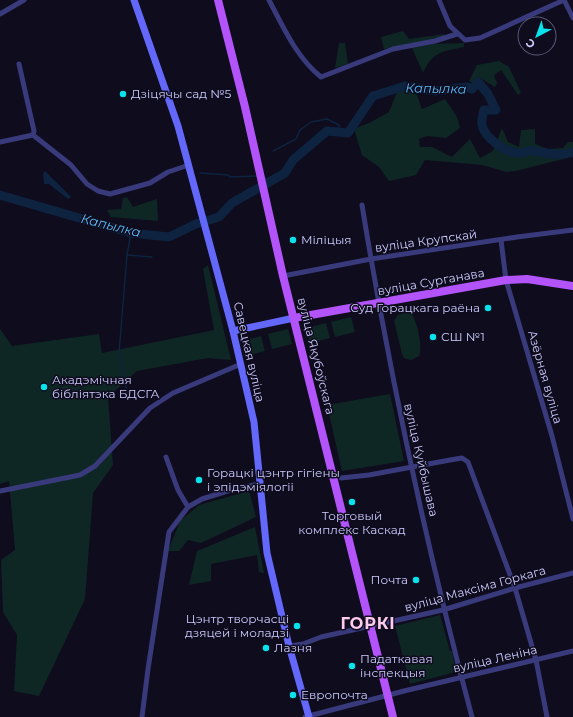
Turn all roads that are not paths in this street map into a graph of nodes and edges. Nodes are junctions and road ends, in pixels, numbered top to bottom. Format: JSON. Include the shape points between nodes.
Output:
{"nodes":[{"id":1,"x":24,"y":0,"type":"edge"},
{"id":2,"x":134,"y":0,"type":"edge"},
{"id":3,"x":218,"y":0,"type":"edge"},
{"id":4,"x":269,"y":0,"type":"edge"},
{"id":5,"x":439,"y":0,"type":"edge"},
{"id":6,"x":564,"y":0,"type":"edge"},
{"id":7,"x":0,"y":14,"type":"edge"},
{"id":8,"x":573,"y":18,"type":"edge"},
{"id":9,"x":457,"y":34,"type":"junction"},
{"id":10,"x":19,"y":64,"type":"dead end"},
{"id":11,"x":33,"y":135,"type":"junction"},
{"id":12,"x":0,"y":142,"type":"edge"},
{"id":13,"x":189,"y":165,"type":"junction"},
{"id":14,"x":362,"y":205,"type":"dead end"},
{"id":15,"x":573,"y":230,"type":"edge"},
{"id":16,"x":500,"y":240,"type":"junction"},
{"id":17,"x":371,"y":259,"type":"junction"},
{"id":18,"x":283,"y":276,"type":"junction"},
{"id":19,"x":506,"y":280,"type":"junction"},
{"id":20,"x":573,"y":286,"type":"edge"},
{"id":21,"x":379,"y":303,"type":"junction"},
{"id":22,"x":294,"y":318,"type":"junction"},
{"id":23,"x":233,"y":331,"type":"junction"},
{"id":24,"x":241,"y":364,"type":"junction"},
{"id":25,"x":166,"y":456,"type":"dead end"},
{"id":26,"x":413,"y":467,"type":"junction"},
{"id":27,"x":341,"y":478,"type":"dead end"},
{"id":28,"x":259,"y":484,"type":"junction"},
{"id":29,"x":0,"y":490,"type":"edge"},
{"id":30,"x":188,"y":507,"type":"junction"},
{"id":31,"x":573,"y":519,"type":"edge"},
{"id":32,"x":573,"y":573,"type":"edge"},
{"id":33,"x":515,"y":588,"type":"junction"},
{"id":34,"x":443,"y":610,"type":"junction"},
{"id":35,"x":371,"y":627,"type":"junction"},
{"id":36,"x":290,"y":646,"type":"junction"},
{"id":37,"x":573,"y":651,"type":"edge"},
{"id":38,"x":536,"y":660,"type":"junction"},
{"id":39,"x":462,"y":677,"type":"junction"},
{"id":40,"x":388,"y":695,"type":"junction"},
{"id":41,"x":142,"y":717,"type":"edge"},
{"id":42,"x":308,"y":717,"type":"edge"},
{"id":43,"x":393,"y":717,"type":"edge"},
{"id":44,"x":472,"y":717,"type":"edge"},
{"id":45,"x":547,"y":717,"type":"edge"}],
"edges":[{"from":1,"to":7,"type":"street"},
{"from":2,"to":13,"type":"main road","name":"Савецкая вуліца"},
{"from":3,"to":18,"type":"main road","name":"вуліца Якубоўскага"},
{"from":4,"to":9,"type":"street","via":[[298,51],[312,70],[321,77],[393,49],[435,42]]},
{"from":5,"to":9,"type":"street","via":[[450,26]]},
{"from":6,"to":8,"type":"street"},
{"from":6,"to":9,"type":"street","via":[[480,38],[465,40]]},
{"from":10,"to":11,"type":"street"},
{"from":11,"to":12,"type":"street"},
{"from":11,"to":13,"type":"street","via":[[71,165],[87,184],[98,191],[110,194],[150,183],[168,172]]},
{"from":13,"to":23,"type":"main road","name":"Савецкая вуліца"},
{"from":14,"to":17,"type":"street","name":"вуліца Куйбышава"},
{"from":15,"to":16,"type":"street","name":"вуліца Крупскай"},
{"from":16,"to":17,"type":"street","name":"вуліца Крупскай"},
{"from":16,"to":19,"type":"street","name":"Азёрная вуліца"},
{"from":17,"to":18,"type":"street","name":"вуліца Крупскай"},
{"from":17,"to":21,"type":"street","name":"вуліца Куйбышава"},
{"from":18,"to":22,"type":"main road","name":"вуліца Якубоўскага"},
{"from":19,"to":20,"type":"main road","name":"вуліца Сурганава","via":[[527,279]]},
{"from":19,"to":21,"type":"main road","name":"вуліца Сурганава"},
{"from":19,"to":31,"type":"street","name":"Азёрная вуліца","via":[[552,436]]},
{"from":21,"to":22,"type":"main road","name":"вуліца Сурганава"},
{"from":21,"to":26,"type":"street","name":"вуліца Куйбышава"},
{"from":22,"to":23,"type":"main road"},
{"from":22,"to":35,"type":"main road","name":"вуліца Якубоўскага"},
{"from":23,"to":24,"type":"main road","name":"Савецкая вуліца"},
{"from":24,"to":28,"type":"main road","name":"Савецкая вуліца","via":[[254,422]]},
{"from":24,"to":29,"type":"street","via":[[173,393],[150,408],[95,466],[80,475]]},
{"from":25,"to":30,"type":"street","via":[[178,490]]},
{"from":26,"to":27,"type":"street"},
{"from":26,"to":33,"type":"street","via":[[462,458],[468,462]]},
{"from":26,"to":34,"type":"street","name":"вуліца Куйбышава"},
{"from":28,"to":30,"type":"street","via":[[202,499]]},
{"from":28,"to":36,"type":"main road","name":"Савецкая вуліца","via":[[267,553]]},
{"from":30,"to":41,"type":"street","via":[[169,532]]},
{"from":32,"to":33,"type":"street","name":"вуліца Максіма Горкага"},
{"from":33,"to":34,"type":"street","name":"вуліца Максіма Горкага"},
{"from":33,"to":38,"type":"street"},
{"from":34,"to":35,"type":"street","name":"вуліца Максіма Горкага"},
{"from":34,"to":39,"type":"street","name":"вуліца Куйбышава"},
{"from":35,"to":36,"type":"street","name":"вуліца Максіма Горкага"},
{"from":35,"to":40,"type":"main road","name":"вуліца Якубоўскага"},
{"from":36,"to":42,"type":"main road","name":"Савецкая вуліца"},
{"from":37,"to":38,"type":"street","name":"вуліца Леніна"},
{"from":38,"to":39,"type":"street","name":"вуліца Леніна"},
{"from":38,"to":45,"type":"street"},
{"from":39,"to":40,"type":"street","name":"вуліца Леніна"},
{"from":39,"to":44,"type":"street","name":"вуліца Куйбышава"},
{"from":40,"to":42,"type":"street","name":"вуліца Леніна"},
{"from":40,"to":43,"type":"main road","name":"вуліца Якубоўскага"}]}
